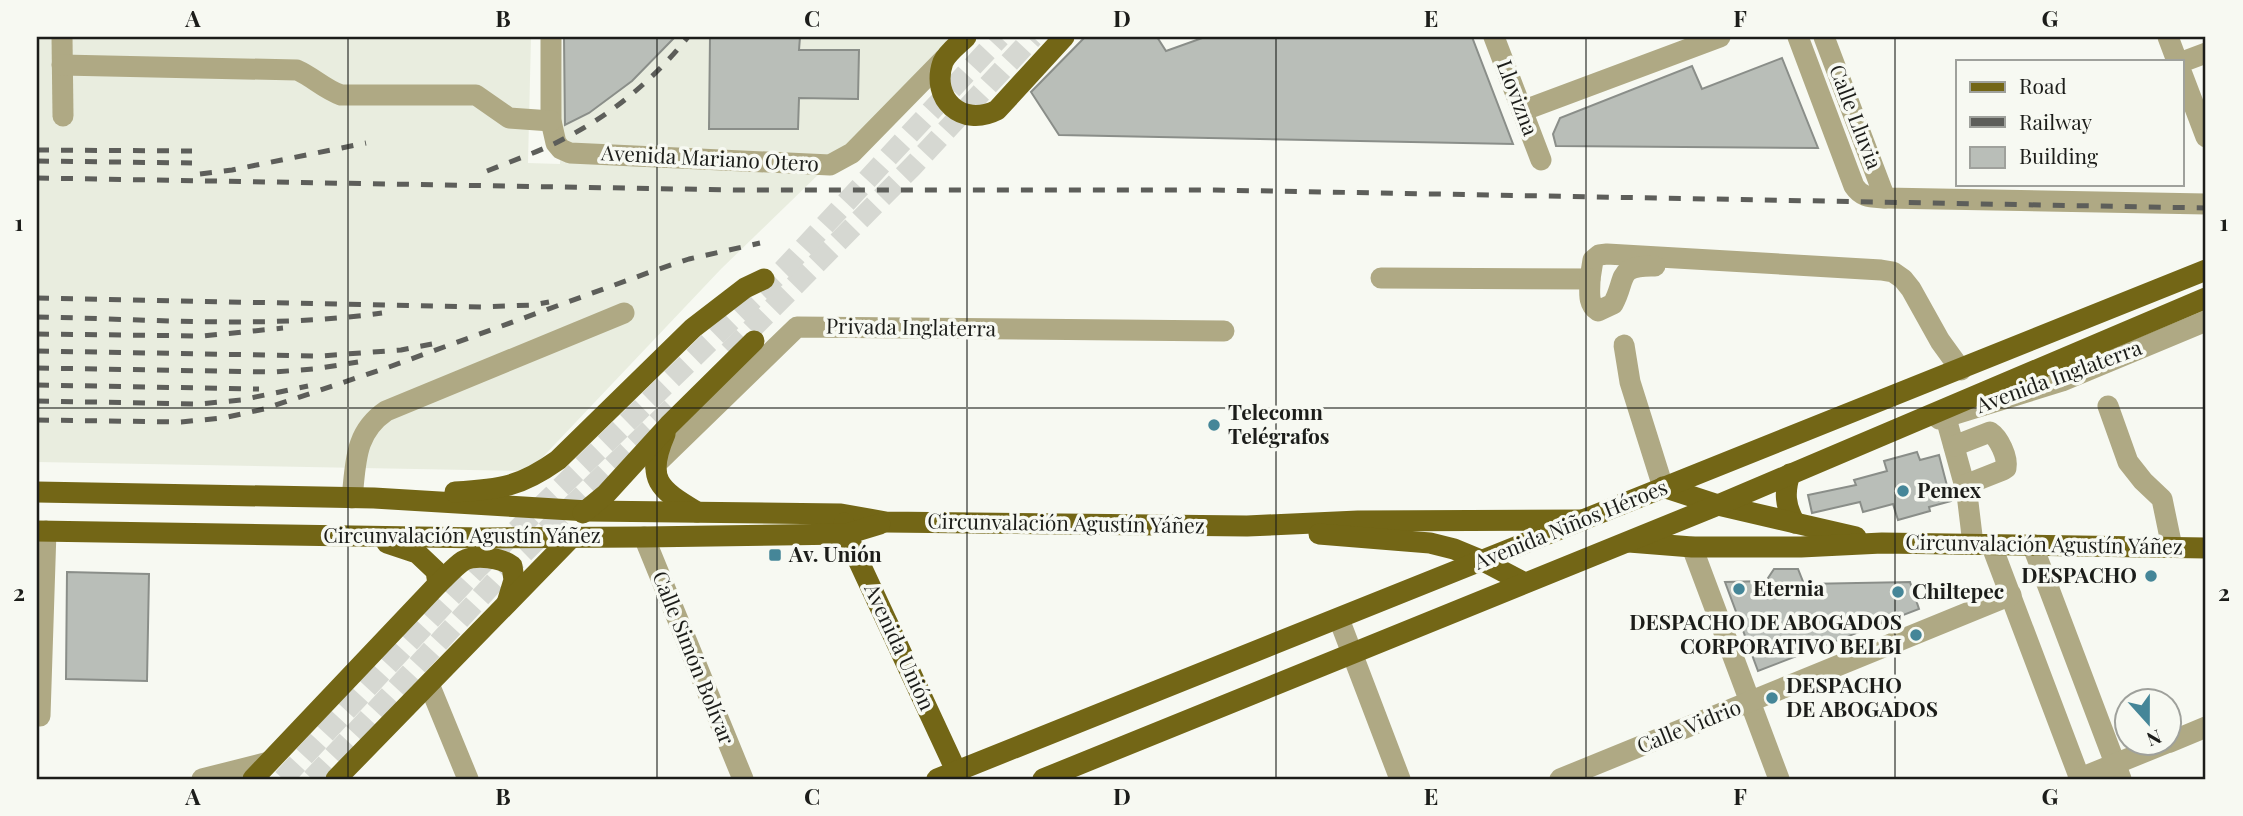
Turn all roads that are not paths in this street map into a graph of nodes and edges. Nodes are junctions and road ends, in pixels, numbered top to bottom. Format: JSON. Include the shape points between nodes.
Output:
{"nodes":[{"id":1,"x":62,"y":37,"type":"edge"},
{"id":2,"x":551,"y":37,"type":"edge"},
{"id":3,"x":966,"y":37,"type":"edge"},
{"id":4,"x":1064,"y":37,"type":"edge"},
{"id":5,"x":1494,"y":37,"type":"edge"},
{"id":6,"x":1720,"y":37,"type":"edge"},
{"id":7,"x":1798,"y":37,"type":"edge"},
{"id":8,"x":1824,"y":37,"type":"edge"},
{"id":9,"x":2168,"y":37,"type":"edge"},
{"id":10,"x":2206,"y":53,"type":"edge"},
{"id":11,"x":944,"y":59,"type":"junction"},
{"id":12,"x":2178,"y":60,"type":"edge"},
{"id":13,"x":2184,"y":60,"type":"edge"},
{"id":14,"x":62,"y":65,"type":"junction"},
{"id":15,"x":2184,"y":79,"type":"edge"},
{"id":16,"x":1522,"y":111,"type":"junction"},
{"id":17,"x":63,"y":116,"type":"dead end"},
{"id":18,"x":551,"y":121,"type":"junction"},
{"id":19,"x":2206,"y":137,"type":"edge"},
{"id":20,"x":1541,"y":160,"type":"dead end"},
{"id":21,"x":1885,"y":198,"type":"junction"},
{"id":22,"x":2206,"y":204,"type":"edge"},
{"id":23,"x":1722,"y":260,"type":"junction"},
{"id":24,"x":2206,"y":270,"type":"edge"},
{"id":25,"x":1381,"y":278,"type":"dead end"},
{"id":26,"x":764,"y":279,"type":"dead end"},
{"id":27,"x":1590,"y":279,"type":"junction"},
{"id":28,"x":2206,"y":299,"type":"edge"},
{"id":29,"x":624,"y":313,"type":"dead end"},
{"id":30,"x":2206,"y":321,"type":"edge"},
{"id":31,"x":1224,"y":331,"type":"dead end"},
{"id":32,"x":754,"y":341,"type":"dead end"},
{"id":33,"x":1624,"y":345,"type":"dead end"},
{"id":34,"x":1961,"y":370,"type":"junction"},
{"id":35,"x":2108,"y":406,"type":"dead end"},
{"id":36,"x":1945,"y":414,"type":"junction"},
{"id":37,"x":669,"y":425,"type":"junction"},
{"id":38,"x":1954,"y":446,"type":"junction"},
{"id":39,"x":655,"y":465,"type":"junction"},
{"id":40,"x":1790,"y":474,"type":"junction"},
{"id":41,"x":1965,"y":485,"type":"junction"},
{"id":42,"x":1663,"y":487,"type":"junction"},
{"id":43,"x":37,"y":492,"type":"edge"},
{"id":44,"x":352,"y":498,"type":"junction"},
{"id":45,"x":374,"y":498,"type":"junction"},
{"id":46,"x":1718,"y":505,"type":"junction"},
{"id":47,"x":588,"y":511,"type":"junction"},
{"id":48,"x":697,"y":512,"type":"junction"},
{"id":49,"x":1583,"y":520,"type":"junction"},
{"id":50,"x":1795,"y":523,"type":"junction"},
{"id":51,"x":844,"y":524,"type":"junction"},
{"id":52,"x":1247,"y":526,"type":"junction"},
{"id":53,"x":41,"y":531,"type":"edge"},
{"id":54,"x":336,"y":535,"type":"junction"},
{"id":55,"x":452,"y":537,"type":"junction"},
{"id":56,"x":572,"y":537,"type":"junction"},
{"id":57,"x":644,"y":537,"type":"junction"},
{"id":58,"x":1623,"y":541,"type":"junction"},
{"id":59,"x":1882,"y":543,"type":"junction"},
{"id":60,"x":1982,"y":544,"type":"junction"},
{"id":61,"x":2032,"y":544,"type":"junction"},
{"id":62,"x":1692,"y":547,"type":"junction"},
{"id":63,"x":2172,"y":547,"type":"junction"},
{"id":64,"x":2206,"y":548,"type":"edge"},
{"id":65,"x":1483,"y":561,"type":"junction"},
{"id":66,"x":1523,"y":582,"type":"junction"},
{"id":67,"x":438,"y":584,"type":"junction"},
{"id":68,"x":2011,"y":595,"type":"junction"},
{"id":69,"x":507,"y":603,"type":"junction"},
{"id":70,"x":1339,"y":618,"type":"junction"},
{"id":71,"x":1352,"y":652,"type":"junction"},
{"id":72,"x":39,"y":675,"type":"edge"},
{"id":73,"x":429,"y":684,"type":"junction"},
{"id":74,"x":1750,"y":702,"type":"junction"},
{"id":75,"x":40,"y":716,"type":"dead end"},
{"id":76,"x":2206,"y":727,"type":"edge"},
{"id":77,"x":2184,"y":736,"type":"edge"},
{"id":78,"x":2145,"y":756,"type":"edge"},
{"id":79,"x":270,"y":762,"type":"junction"},
{"id":80,"x":2118,"y":772,"type":"edge"},
{"id":81,"x":951,"y":777,"type":"edge"},
{"id":82,"x":202,"y":779,"type":"edge"},
{"id":83,"x":253,"y":779,"type":"edge"},
{"id":84,"x":336,"y":779,"type":"edge"},
{"id":85,"x":468,"y":779,"type":"edge"},
{"id":86,"x":743,"y":779,"type":"edge"},
{"id":87,"x":1043,"y":779,"type":"edge"},
{"id":88,"x":1400,"y":779,"type":"edge"},
{"id":89,"x":1560,"y":779,"type":"edge"},
{"id":90,"x":1779,"y":779,"type":"edge"},
{"id":91,"x":2079,"y":779,"type":"edge"}],
"edges":[{"from":1,"to":14,"type":"street"},
{"from":2,"to":18,"type":"street"},
{"from":3,"to":11,"type":"main road","name":"Avenida Mariano Otero"},
{"from":4,"to":11,"type":"main road","via":[[996,110],[982,117],[959,113],[948,102],[941,80]]},
{"from":5,"to":16,"type":"street","name":"Llovizna"},
{"from":6,"to":16,"type":"street"},
{"from":7,"to":21,"type":"street","name":"Calle Lluvia","via":[[1854,186],[1859,194]]},
{"from":8,"to":21,"type":"street","name":"Calle Lluvia"},
{"from":9,"to":12,"type":"street"},
{"from":10,"to":13,"type":"street"},
{"from":11,"to":18,"type":"street","name":"Avenida Mariano Otero","via":[[852,153],[830,165],[570,153],[556,143]]},
{"from":14,"to":17,"type":"street"},
{"from":14,"to":18,"type":"street","via":[[297,70],[341,95],[476,95],[509,118]]},
{"from":15,"to":19,"type":"street"},
{"from":16,"to":20,"type":"street","name":"Llovizna"},
{"from":21,"to":22,"type":"street"},
{"from":23,"to":27,"type":"street","via":[[1599,255],[1593,260]]},
{"from":23,"to":27,"type":"street","via":[[1691,267],[1631,268],[1623,276],[1613,304],[1598,311],[1590,301]]},
{"from":23,"to":34,"type":"street","via":[[1893,272],[1911,289]]},
{"from":24,"to":34,"type":"main road","name":"Avenida Niños Héroes"},
{"from":25,"to":27,"type":"street"},
{"from":26,"to":45,"type":"main road","via":[[693,328],[540,473],[500,489]]},
{"from":28,"to":36,"type":"main road","name":"Avenida Niños Héroes"},
{"from":29,"to":44,"type":"street","via":[[380,415],[359,443]]},
{"from":30,"to":36,"type":"street","name":"Avenida Inglaterra","via":[[2062,381]]},
{"from":31,"to":39,"type":"street","name":"Privada Inglaterra","via":[[797,327]]},
{"from":32,"to":37,"type":"main road"},
{"from":33,"to":42,"type":"street","via":[[1630,382]]},
{"from":34,"to":42,"type":"main road","name":"Avenida Niños Héroes"},
{"from":35,"to":63,"type":"street","via":[[2128,462],[2162,499]]},
{"from":36,"to":38,"type":"street"},
{"from":36,"to":40,"type":"main road","name":"Avenida Niños Héroes"},
{"from":37,"to":39,"type":"main road"},
{"from":37,"to":47,"type":"main road"},
{"from":38,"to":41,"type":"street"},
{"from":38,"to":41,"type":"street","via":[[1990,432],[2007,460],[2003,470]]},
{"from":39,"to":48,"type":"main road","via":[[666,491]]},
{"from":40,"to":46,"type":"main road","name":"Avenida Niños Héroes"},
{"from":40,"to":50,"type":"main road","via":[[1786,499]]},
{"from":41,"to":60,"type":"street"},
{"from":42,"to":46,"type":"main road","name":"Circunvalación Agustín Yáñez"},
{"from":42,"to":49,"type":"main road","name":"Avenida Niños Héroes"},
{"from":43,"to":44,"type":"main road","name":"Circunvalación Agustín Yáñez"},
{"from":44,"to":45,"type":"main road","name":"Circunvalación Agustín Yáñez"},
{"from":45,"to":47,"type":"main road","name":"Circunvalación Agustín Yáñez"},
{"from":46,"to":50,"type":"main road","name":"Circunvalación Agustín Yáñez"},
{"from":46,"to":58,"type":"main road","name":"Avenida Niños Héroes"},
{"from":47,"to":48,"type":"main road","name":"Circunvalación Agustín Yáñez"},
{"from":47,"to":55,"type":"main road","via":[[543,525],[489,526]]},
{"from":48,"to":51,"type":"main road","name":"Circunvalación Agustín Yáñez"},
{"from":49,"to":52,"type":"main road","name":"Circunvalación Agustín Yáñez"},
{"from":49,"to":65,"type":"main road","name":"Avenida Niños Héroes"},
{"from":50,"to":59,"type":"main road","name":"Circunvalación Agustín Yáñez"},
{"from":51,"to":52,"type":"main road","name":"Circunvalación Agustín Yáñez"},
{"from":51,"to":57,"type":"main road","name":"Circunvalación Agustín Yáñez"},
{"from":51,"to":81,"type":"main road","name":"Avenida Unión"},
{"from":52,"to":65,"type":"main road","name":"Circunvalación Agustín Yáñez","via":[[1430,543]]},
{"from":53,"to":54,"type":"main road","name":"Circunvalación Agustín Yáñez"},
{"from":53,"to":72,"type":"street"},
{"from":54,"to":55,"type":"main road","name":"Circunvalación Agustín Yáñez"},
{"from":54,"to":67,"type":"main road","via":[[407,548],[436,571]]},
{"from":55,"to":56,"type":"main road","name":"Circunvalación Agustín Yáñez"},
{"from":56,"to":57,"type":"main road","name":"Circunvalación Agustín Yáñez"},
{"from":56,"to":69,"type":"main road"},
{"from":57,"to":86,"type":"street","name":"Calle Simón Bolívar"},
{"from":58,"to":62,"type":"main road","name":"Circunvalación Agustín Yáñez"},
{"from":58,"to":66,"type":"main road","name":"Avenida Niños Héroes"},
{"from":59,"to":60,"type":"main road","name":"Circunvalación Agustín Yáñez"},
{"from":59,"to":62,"type":"main road","name":"Circunvalación Agustín Yáñez"},
{"from":60,"to":61,"type":"main road","name":"Circunvalación Agustín Yáñez"},
{"from":60,"to":68,"type":"street"},
{"from":61,"to":63,"type":"main road","name":"Circunvalación Agustín Yáñez"},
{"from":61,"to":80,"type":"street"},
{"from":62,"to":74,"type":"street"},
{"from":63,"to":64,"type":"main road","name":"Circunvalación Agustín Yáñez"},
{"from":65,"to":66,"type":"main road","name":"Circunvalación Agustín Yáñez"},
{"from":65,"to":70,"type":"main road","name":"Avenida Niños Héroes"},
{"from":66,"to":71,"type":"main road","name":"Avenida Niños Héroes"},
{"from":67,"to":69,"type":"main road","via":[[467,560],[498,559],[514,572]]},
{"from":67,"to":79,"type":"main road"},
{"from":68,"to":74,"type":"street","name":"Calle Vidrio"},
{"from":68,"to":91,"type":"street"},
{"from":69,"to":73,"type":"main road"},
{"from":70,"to":71,"type":"street"},
{"from":70,"to":81,"type":"main road","name":"Avenida Niños Héroes"},
{"from":71,"to":87,"type":"main road","name":"Avenida Niños Héroes"},
{"from":71,"to":88,"type":"street"},
{"from":72,"to":75,"type":"street"},
{"from":73,"to":84,"type":"main road"},
{"from":73,"to":85,"type":"street"},
{"from":74,"to":89,"type":"street","name":"Calle Vidrio"},
{"from":74,"to":90,"type":"street"},
{"from":76,"to":77,"type":"street"},
{"from":78,"to":80,"type":"street"},
{"from":79,"to":82,"type":"street"},
{"from":79,"to":83,"type":"main road"},
{"from":80,"to":91,"type":"street"}]}
